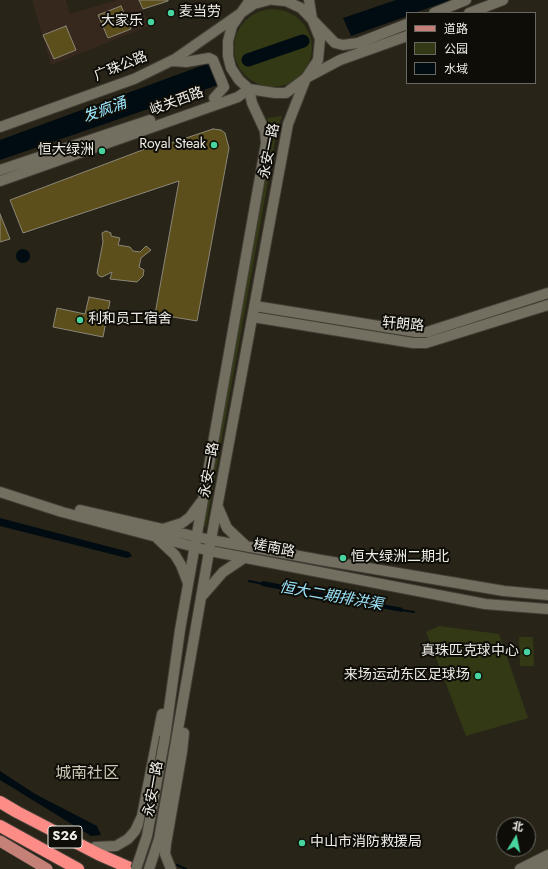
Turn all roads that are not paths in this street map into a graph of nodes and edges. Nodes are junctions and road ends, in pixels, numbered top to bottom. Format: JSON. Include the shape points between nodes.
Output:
{"nodes":[{"id":1,"x":250,"y":0,"type":"edge"},
{"id":2,"x":269,"y":0,"type":"edge"},
{"id":3,"x":274,"y":0,"type":"edge"},
{"id":4,"x":309,"y":0,"type":"edge"},
{"id":5,"x":466,"y":0,"type":"edge"},
{"id":6,"x":503,"y":0,"type":"edge"},
{"id":7,"x":436,"y":12,"type":"edge"},
{"id":8,"x":471,"y":12,"type":"edge"},
{"id":9,"x":241,"y":13,"type":"junction"},
{"id":10,"x":312,"y":19,"type":"junction"},
{"id":11,"x":406,"y":24,"type":"edge"},
{"id":12,"x":406,"y":36,"type":"edge"},
{"id":13,"x":171,"y":61,"type":"junction"},
{"id":14,"x":306,"y":78,"type":"junction"},
{"id":15,"x":249,"y":89,"type":"junction"},
{"id":16,"x":214,"y":98,"type":"junction"},
{"id":17,"x":0,"y":127,"type":"edge"},
{"id":18,"x":263,"y":158,"type":"junction"},
{"id":19,"x":282,"y":161,"type":"junction"},
{"id":20,"x":0,"y":170,"type":"edge"},
{"id":21,"x":0,"y":181,"type":"edge"},
{"id":22,"x":548,"y":293,"type":"edge"},
{"id":23,"x":548,"y":305,"type":"edge"},
{"id":24,"x":255,"y":306,"type":"junction"},
{"id":25,"x":253,"y":317,"type":"junction"},
{"id":26,"x":0,"y":492,"type":"edge"},
{"id":27,"x":203,"y":499,"type":"junction"},
{"id":28,"x":218,"y":506,"type":"junction"},
{"id":29,"x":159,"y":533,"type":"junction"},
{"id":30,"x":197,"y":537,"type":"junction"},
{"id":31,"x":211,"y":540,"type":"junction"},
{"id":32,"x":246,"y":546,"type":"junction"},
{"id":33,"x":195,"y":548,"type":"junction"},
{"id":34,"x":210,"y":551,"type":"junction"},
{"id":35,"x":244,"y":558,"type":"junction"},
{"id":36,"x":188,"y":583,"type":"junction"},
{"id":37,"x":470,"y":585,"type":"junction"},
{"id":38,"x":548,"y":595,"type":"edge"},
{"id":39,"x":201,"y":598,"type":"junction"},
{"id":40,"x":467,"y":601,"type":"junction"},
{"id":41,"x":548,"y":609,"type":"edge"},
{"id":42,"x":180,"y":630,"type":"junction"},
{"id":43,"x":189,"y":667,"type":"junction"},
{"id":44,"x":0,"y":796,"type":"edge"},
{"id":45,"x":0,"y":802,"type":"edge"},
{"id":46,"x":0,"y":808,"type":"edge"},
{"id":47,"x":0,"y":826,"type":"edge"},
{"id":48,"x":0,"y":834,"type":"edge"},
{"id":49,"x":0,"y":841,"type":"edge"},
{"id":50,"x":95,"y":847,"type":"junction"},
{"id":51,"x":548,"y":855,"type":"edge"},
{"id":52,"x":548,"y":863,"type":"edge"},
{"id":53,"x":47,"y":869,"type":"edge"},
{"id":54,"x":64,"y":869,"type":"edge"},
{"id":55,"x":78,"y":869,"type":"edge"},
{"id":56,"x":119,"y":869,"type":"edge"},
{"id":57,"x":132,"y":869,"type":"edge"},
{"id":58,"x":136,"y":869,"type":"edge"},
{"id":59,"x":145,"y":869,"type":"edge"},
{"id":60,"x":149,"y":869,"type":"edge"},
{"id":61,"x":171,"y":869,"type":"edge"},
{"id":62,"x":520,"y":869,"type":"edge"},
{"id":63,"x":535,"y":869,"type":"edge"}],
"edges":[{"from":1,"to":9,"type":"main road"},
{"from":2,"to":9,"type":"main road","via":[[254,4]]},
{"from":3,"to":10,"type":"main road","via":[[286,1],[300,8]]},
{"from":4,"to":10,"type":"main road"},
{"from":5,"to":7,"type":"main road"},
{"from":6,"to":8,"type":"main road"},
{"from":9,"to":13,"type":"main road","name":"广珠公路"},
{"from":9,"to":15,"type":"main road","via":[[232,26],[228,56],[231,68]]},
{"from":10,"to":11,"type":"main road","via":[[335,43],[343,45],[358,43]]},
{"from":10,"to":14,"type":"main road","via":[[320,39],[318,60]]},
{"from":12,"to":14,"type":"main road","via":[[340,60]]},
{"from":13,"to":16,"type":"main road","via":[[186,62],[209,58],[213,60],[224,87]]},
{"from":13,"to":17,"type":"main road","name":"广珠公路","via":[[134,79]]},
{"from":14,"to":15,"type":"main road","via":[[286,92]]},
{"from":14,"to":19,"type":"main road","name":"永安一路","via":[[288,124]]},
{"from":15,"to":16,"type":"main road"},
{"from":15,"to":18,"type":"main road","name":"永安一路","via":[[252,103],[265,131]]},
{"from":15,"to":21,"type":"main road","name":"岐关西路","via":[[238,97]]},
{"from":16,"to":20,"type":"main road"},
{"from":18,"to":19,"type":"main road"},
{"from":18,"to":27,"type":"main road","name":"永安一路"},
{"from":19,"to":24,"type":"main road","name":"永安一路"},
{"from":22,"to":24,"type":"main road","name":"轩朗路","via":[[427,332]]},
{"from":23,"to":25,"type":"main road","name":"轩朗路","via":[[426,342],[413,343]]},
{"from":24,"to":25,"type":"main road","name":"永安一路"},
{"from":25,"to":28,"type":"main road","name":"永安一路"},
{"from":26,"to":29,"type":"main road","name":"槎南路"},
{"from":27,"to":29,"type":"main road","via":[[190,517]]},
{"from":27,"to":30,"type":"main road","name":"永安一路"},
{"from":28,"to":31,"type":"main road","name":"永安一路"},
{"from":28,"to":32,"type":"main road","via":[[227,528]]},
{"from":29,"to":30,"type":"main road","name":"槎南路"},
{"from":29,"to":33,"type":"main road","name":"槎南路"},
{"from":29,"to":36,"type":"main road","via":[[181,565]]},
{"from":30,"to":31,"type":"main road","name":"槎南路"},
{"from":30,"to":33,"type":"main road","name":"永安一路"},
{"from":31,"to":32,"type":"main road","name":"槎南路"},
{"from":31,"to":34,"type":"main road","name":"永安一路"},
{"from":32,"to":37,"type":"main road","name":"槎南路"},
{"from":33,"to":34,"type":"main road","name":"槎南路"},
{"from":33,"to":36,"type":"main road","name":"永安一路"},
{"from":34,"to":35,"type":"main road","name":"槎南路"},
{"from":34,"to":39,"type":"main road","name":"永安一路"},
{"from":35,"to":39,"type":"main road","via":[[223,572]]},
{"from":35,"to":40,"type":"main road","name":"槎南路"},
{"from":36,"to":42,"type":"main road","name":"永安一路"},
{"from":37,"to":38,"type":"main road","name":"槎南路"},
{"from":37,"to":40,"type":"main road"},
{"from":39,"to":43,"type":"main road","name":"永安一路"},
{"from":40,"to":41,"type":"main road","name":"槎南路"},
{"from":42,"to":50,"type":"main road","via":[[172,659],[142,816],[135,831],[122,843],[116,846]]},
{"from":42,"to":58,"type":"main road","name":"永安一路","bridge":true,"via":[[165,737],[147,836]]},
{"from":43,"to":60,"type":"main road","name":"永安一路","via":[[159,839]]},
{"from":43,"to":61,"type":"main road","via":[[182,752],[165,854]]},
{"from":44,"to":50,"type":"main road"},
{"from":45,"to":57,"type":"highway","number":"S26"},
{"from":46,"to":56,"type":"highway","via":[[26,825]]},
{"from":47,"to":55,"type":"highway"},
{"from":48,"to":54,"type":"highway","number":"S26"},
{"from":49,"to":53,"type":"main road"},
{"from":50,"to":59,"type":"main road"},
{"from":51,"to":62,"type":"main road"},
{"from":52,"to":63,"type":"main road"}]}
